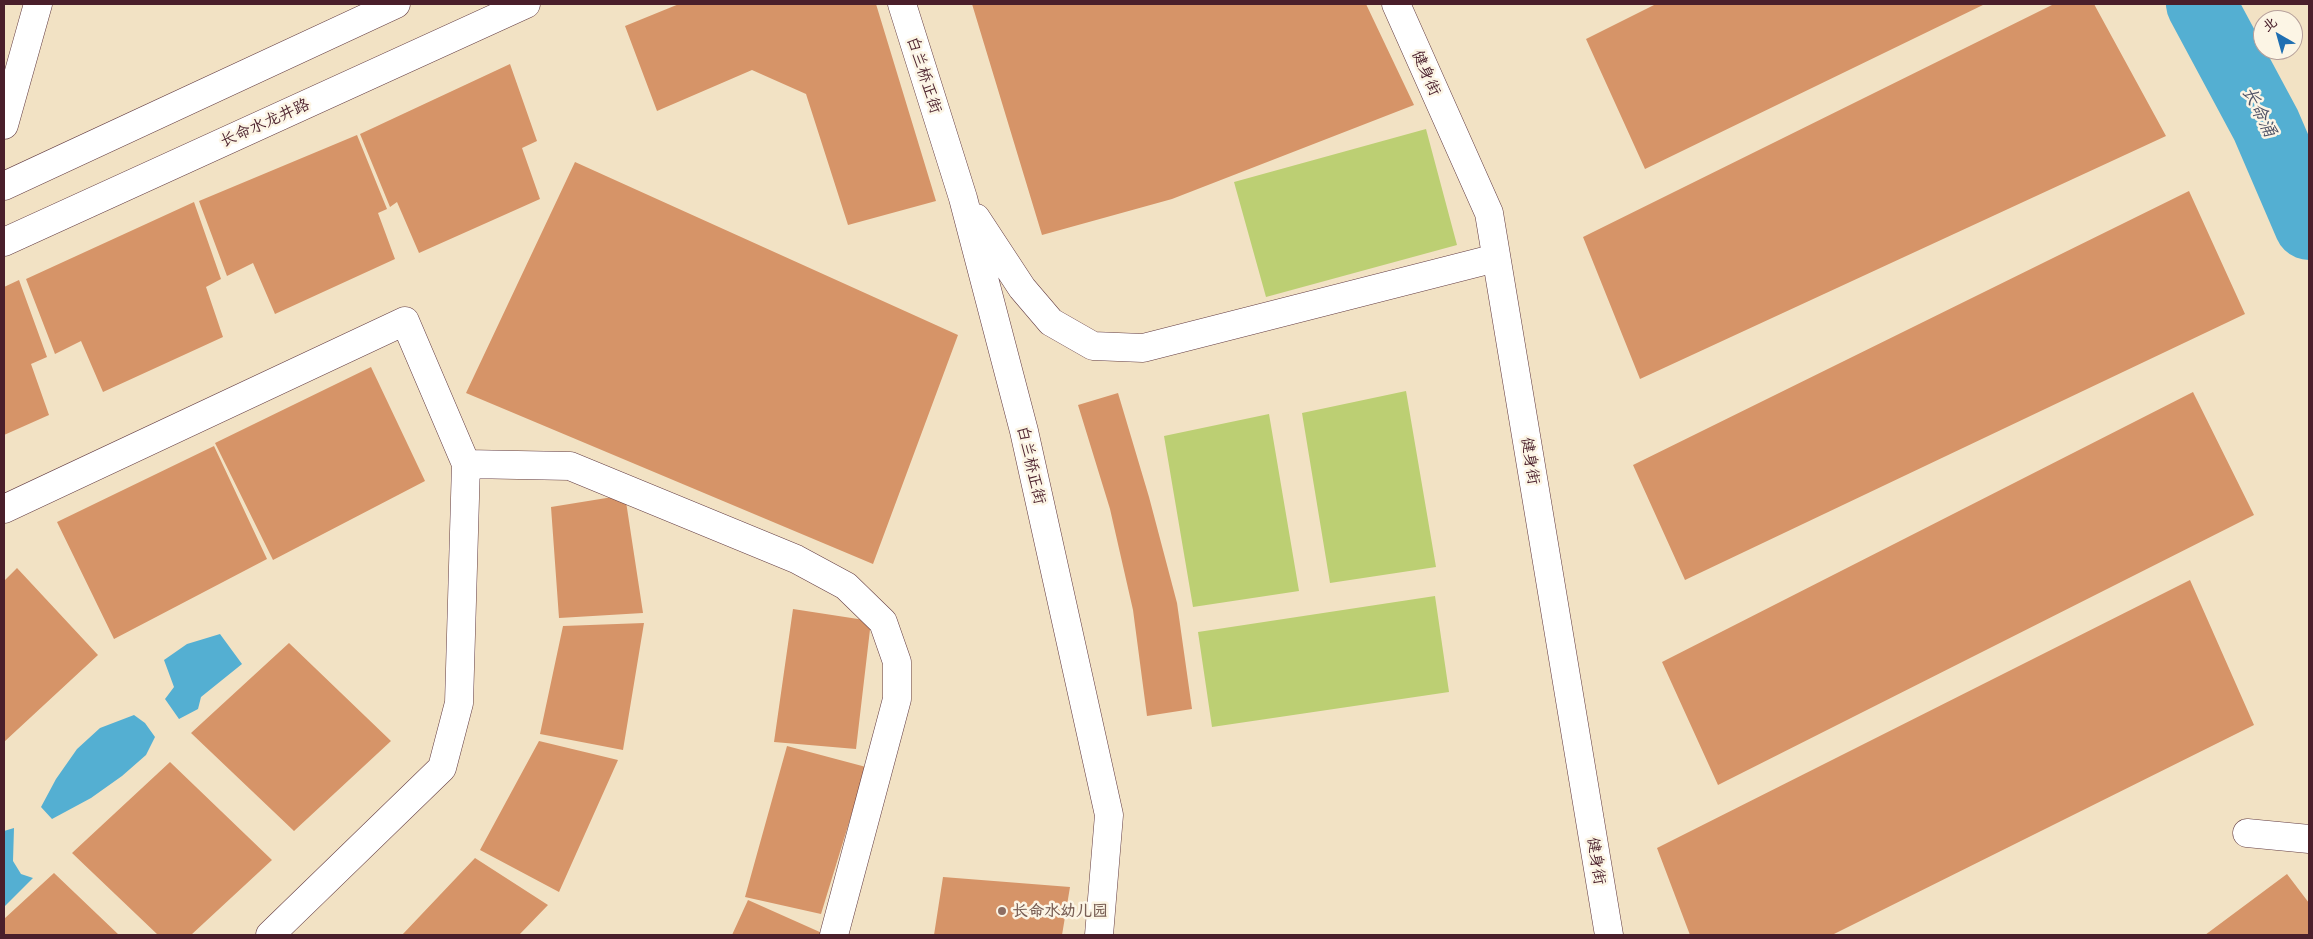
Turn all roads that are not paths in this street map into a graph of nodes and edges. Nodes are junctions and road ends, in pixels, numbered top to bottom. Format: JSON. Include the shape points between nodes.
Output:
{"nodes":[{"id":1,"x":38,"y":4,"type":"edge"},
{"id":2,"x":396,"y":4,"type":"edge"},
{"id":3,"x":526,"y":4,"type":"edge"},
{"id":4,"x":902,"y":4,"type":"edge"},
{"id":5,"x":1396,"y":4,"type":"edge"},
{"id":6,"x":4,"y":125,"type":"edge"},
{"id":7,"x":4,"y":186,"type":"edge"},
{"id":8,"x":963,"y":198,"type":"junction"},
{"id":9,"x":4,"y":242,"type":"edge"},
{"id":10,"x":1496,"y":258,"type":"junction"},
{"id":11,"x":466,"y":464,"type":"junction"},
{"id":12,"x":4,"y":508,"type":"edge"},
{"id":13,"x":2248,"y":833,"type":"dead end"},
{"id":14,"x":2309,"y":839,"type":"edge"},
{"id":15,"x":270,"y":935,"type":"edge"},
{"id":16,"x":834,"y":935,"type":"edge"},
{"id":17,"x":1099,"y":935,"type":"edge"},
{"id":18,"x":1609,"y":935,"type":"edge"}],
"edges":[{"from":1,"to":6,"type":"street"},
{"from":2,"to":7,"type":"street"},
{"from":3,"to":9,"type":"street","name":"长命水龙井路"},
{"from":4,"to":8,"type":"street","name":"白兰桥正街"},
{"from":5,"to":10,"type":"street","name":"健身街","via":[[1489,213]]},
{"from":8,"to":10,"type":"street","via":[[1022,288],[1051,322],[1092,346],[1143,348]]},
{"from":8,"to":17,"type":"street","name":"白兰桥正街","via":[[1024,431],[1109,815]]},
{"from":10,"to":18,"type":"street","name":"健身街"},
{"from":11,"to":12,"type":"street","via":[[405,321]]},
{"from":11,"to":15,"type":"street","via":[[459,703],[442,768]]},
{"from":11,"to":16,"type":"street","via":[[570,466],[796,559],[846,586],[883,622],[896,662],[897,699]]},
{"from":13,"to":14,"type":"street"}]}
